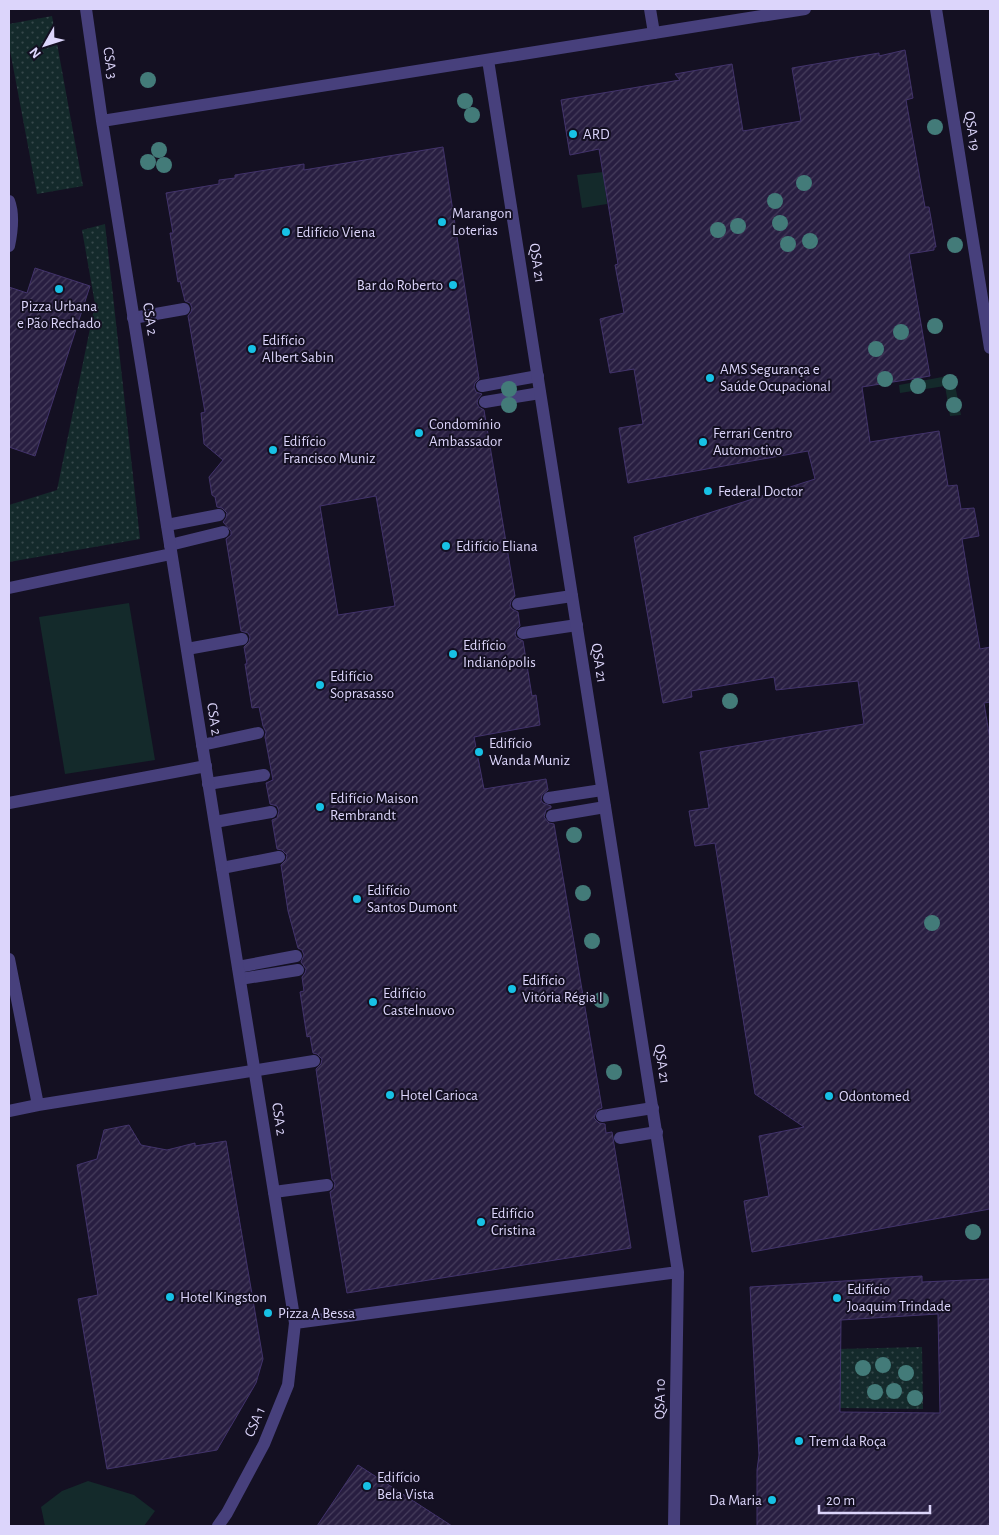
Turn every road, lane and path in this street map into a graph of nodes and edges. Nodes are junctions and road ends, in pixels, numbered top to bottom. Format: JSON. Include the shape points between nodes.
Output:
{"nodes":[{"id":1,"x":86,"y":9,"type":"edge"},
{"id":2,"x":650,"y":9,"type":"edge"},
{"id":3,"x":805,"y":9,"type":"edge"},
{"id":4,"x":936,"y":9,"type":"edge"},
{"id":5,"x":759,"y":12,"type":"edge"},
{"id":6,"x":654,"y":33,"type":"junction"},
{"id":7,"x":488,"y":60,"type":"junction"},
{"id":8,"x":102,"y":121,"type":"junction"},
{"id":9,"x":9,"y":200,"type":"edge"},
{"id":10,"x":9,"y":246,"type":"edge"},
{"id":11,"x":184,"y":309,"type":"dead end"},
{"id":12,"x":134,"y":318,"type":"junction"},
{"id":13,"x":990,"y":348,"type":"edge"},
{"id":14,"x":538,"y":376,"type":"junction"},
{"id":15,"x":482,"y":386,"type":"dead end"},
{"id":16,"x":540,"y":393,"type":"junction"},
{"id":17,"x":485,"y":402,"type":"dead end"},
{"id":18,"x":219,"y":515,"type":"dead end"},
{"id":19,"x":167,"y":525,"type":"junction"},
{"id":20,"x":223,"y":532,"type":"dead end"},
{"id":21,"x":171,"y":549,"type":"junction"},
{"id":22,"x":9,"y":588,"type":"edge"},
{"id":23,"x":572,"y":596,"type":"junction"},
{"id":24,"x":518,"y":604,"type":"dead end"},
{"id":25,"x":577,"y":625,"type":"junction"},
{"id":26,"x":523,"y":633,"type":"dead end"},
{"id":27,"x":242,"y":639,"type":"dead end"},
{"id":28,"x":187,"y":649,"type":"junction"},
{"id":29,"x":258,"y":733,"type":"dead end"},
{"id":30,"x":202,"y":745,"type":"junction"},
{"id":31,"x":206,"y":766,"type":"junction"},
{"id":32,"x":264,"y":774,"type":"dead end"},
{"id":33,"x":208,"y":784,"type":"junction"},
{"id":34,"x":602,"y":790,"type":"junction"},
{"id":35,"x":549,"y":798,"type":"dead end"},
{"id":36,"x":9,"y":803,"type":"edge"},
{"id":37,"x":605,"y":807,"type":"junction"},
{"id":38,"x":271,"y":812,"type":"dead end"},
{"id":39,"x":552,"y":816,"type":"dead end"},
{"id":40,"x":214,"y":822,"type":"junction"},
{"id":41,"x":279,"y":857,"type":"dead end"},
{"id":42,"x":222,"y":868,"type":"junction"},
{"id":43,"x":296,"y":956,"type":"dead end"},
{"id":44,"x":9,"y":959,"type":"edge"},
{"id":45,"x":298,"y":970,"type":"dead end"},
{"id":46,"x":239,"y":973,"type":"junction"},
{"id":47,"x":314,"y":1061,"type":"dead end"},
{"id":48,"x":255,"y":1071,"type":"junction"},
{"id":49,"x":38,"y":1105,"type":"junction"},
{"id":50,"x":653,"y":1108,"type":"junction"},
{"id":51,"x":9,"y":1112,"type":"edge"},
{"id":52,"x":602,"y":1116,"type":"dead end"},
{"id":53,"x":657,"y":1132,"type":"junction"},
{"id":54,"x":620,"y":1138,"type":"dead end"},
{"id":55,"x":327,"y":1185,"type":"dead end"},
{"id":56,"x":274,"y":1192,"type":"junction"},
{"id":57,"x":678,"y":1272,"type":"junction"},
{"id":58,"x":295,"y":1323,"type":"junction"},
{"id":59,"x":218,"y":1526,"type":"edge"},
{"id":60,"x":674,"y":1526,"type":"edge"}],
"edges":[{"from":1,"to":8,"type":"street","name":"CSA 3"},
{"from":2,"to":6,"type":"street"},
{"from":3,"to":5,"type":"street"},
{"from":4,"to":13,"type":"street","name":"QSA 19"},
{"from":5,"to":6,"type":"street"},
{"from":6,"to":7,"type":"street"},
{"from":7,"to":8,"type":"street"},
{"from":7,"to":14,"type":"street","name":"QSA 21"},
{"from":8,"to":12,"type":"street","name":"CSA 2"},
{"from":9,"to":10,"type":"street","via":[[12,208]]},
{"from":11,"to":12,"type":"street"},
{"from":12,"to":19,"type":"street","name":"CSA 2"},
{"from":14,"to":15,"type":"street"},
{"from":14,"to":16,"type":"street","name":"QSA 21"},
{"from":16,"to":17,"type":"street"},
{"from":16,"to":23,"type":"street","name":"QSA 21"},
{"from":18,"to":19,"type":"street"},
{"from":19,"to":21,"type":"street","name":"CSA 2"},
{"from":20,"to":21,"type":"street"},
{"from":21,"to":22,"type":"street"},
{"from":21,"to":28,"type":"street","name":"CSA 2"},
{"from":23,"to":24,"type":"street"},
{"from":23,"to":25,"type":"street","name":"QSA 21"},
{"from":25,"to":26,"type":"street"},
{"from":25,"to":34,"type":"street","name":"QSA 21"},
{"from":27,"to":28,"type":"street"},
{"from":28,"to":30,"type":"street","name":"CSA 2"},
{"from":29,"to":30,"type":"street"},
{"from":30,"to":31,"type":"street","name":"CSA 2"},
{"from":31,"to":33,"type":"street","name":"CSA 2"},
{"from":31,"to":36,"type":"street"},
{"from":32,"to":33,"type":"street"},
{"from":33,"to":40,"type":"street","name":"CSA 2"},
{"from":34,"to":35,"type":"street"},
{"from":34,"to":37,"type":"street","name":"QSA 21"},
{"from":37,"to":39,"type":"street"},
{"from":37,"to":50,"type":"street","name":"QSA 21"},
{"from":38,"to":40,"type":"street"},
{"from":40,"to":42,"type":"street","name":"CSA 2"},
{"from":41,"to":42,"type":"street"},
{"from":42,"to":46,"type":"street","name":"CSA 2"},
{"from":43,"to":46,"type":"street"},
{"from":44,"to":49,"type":"street"},
{"from":45,"to":46,"type":"street"},
{"from":46,"to":48,"type":"street","name":"CSA 2"},
{"from":47,"to":48,"type":"street"},
{"from":48,"to":49,"type":"street"},
{"from":48,"to":56,"type":"street","name":"CSA 2"},
{"from":49,"to":51,"type":"street"},
{"from":50,"to":52,"type":"street"},
{"from":50,"to":53,"type":"street","name":"QSA 21"},
{"from":53,"to":54,"type":"street"},
{"from":53,"to":57,"type":"street","name":"QSA 21"},
{"from":55,"to":56,"type":"street"},
{"from":56,"to":58,"type":"street","name":"CSA 2"},
{"from":57,"to":58,"type":"street"},
{"from":57,"to":60,"type":"street","name":"QSA 10"},
{"from":58,"to":59,"type":"street","name":"CSA 1","via":[[288,1385],[264,1444]]}]}
